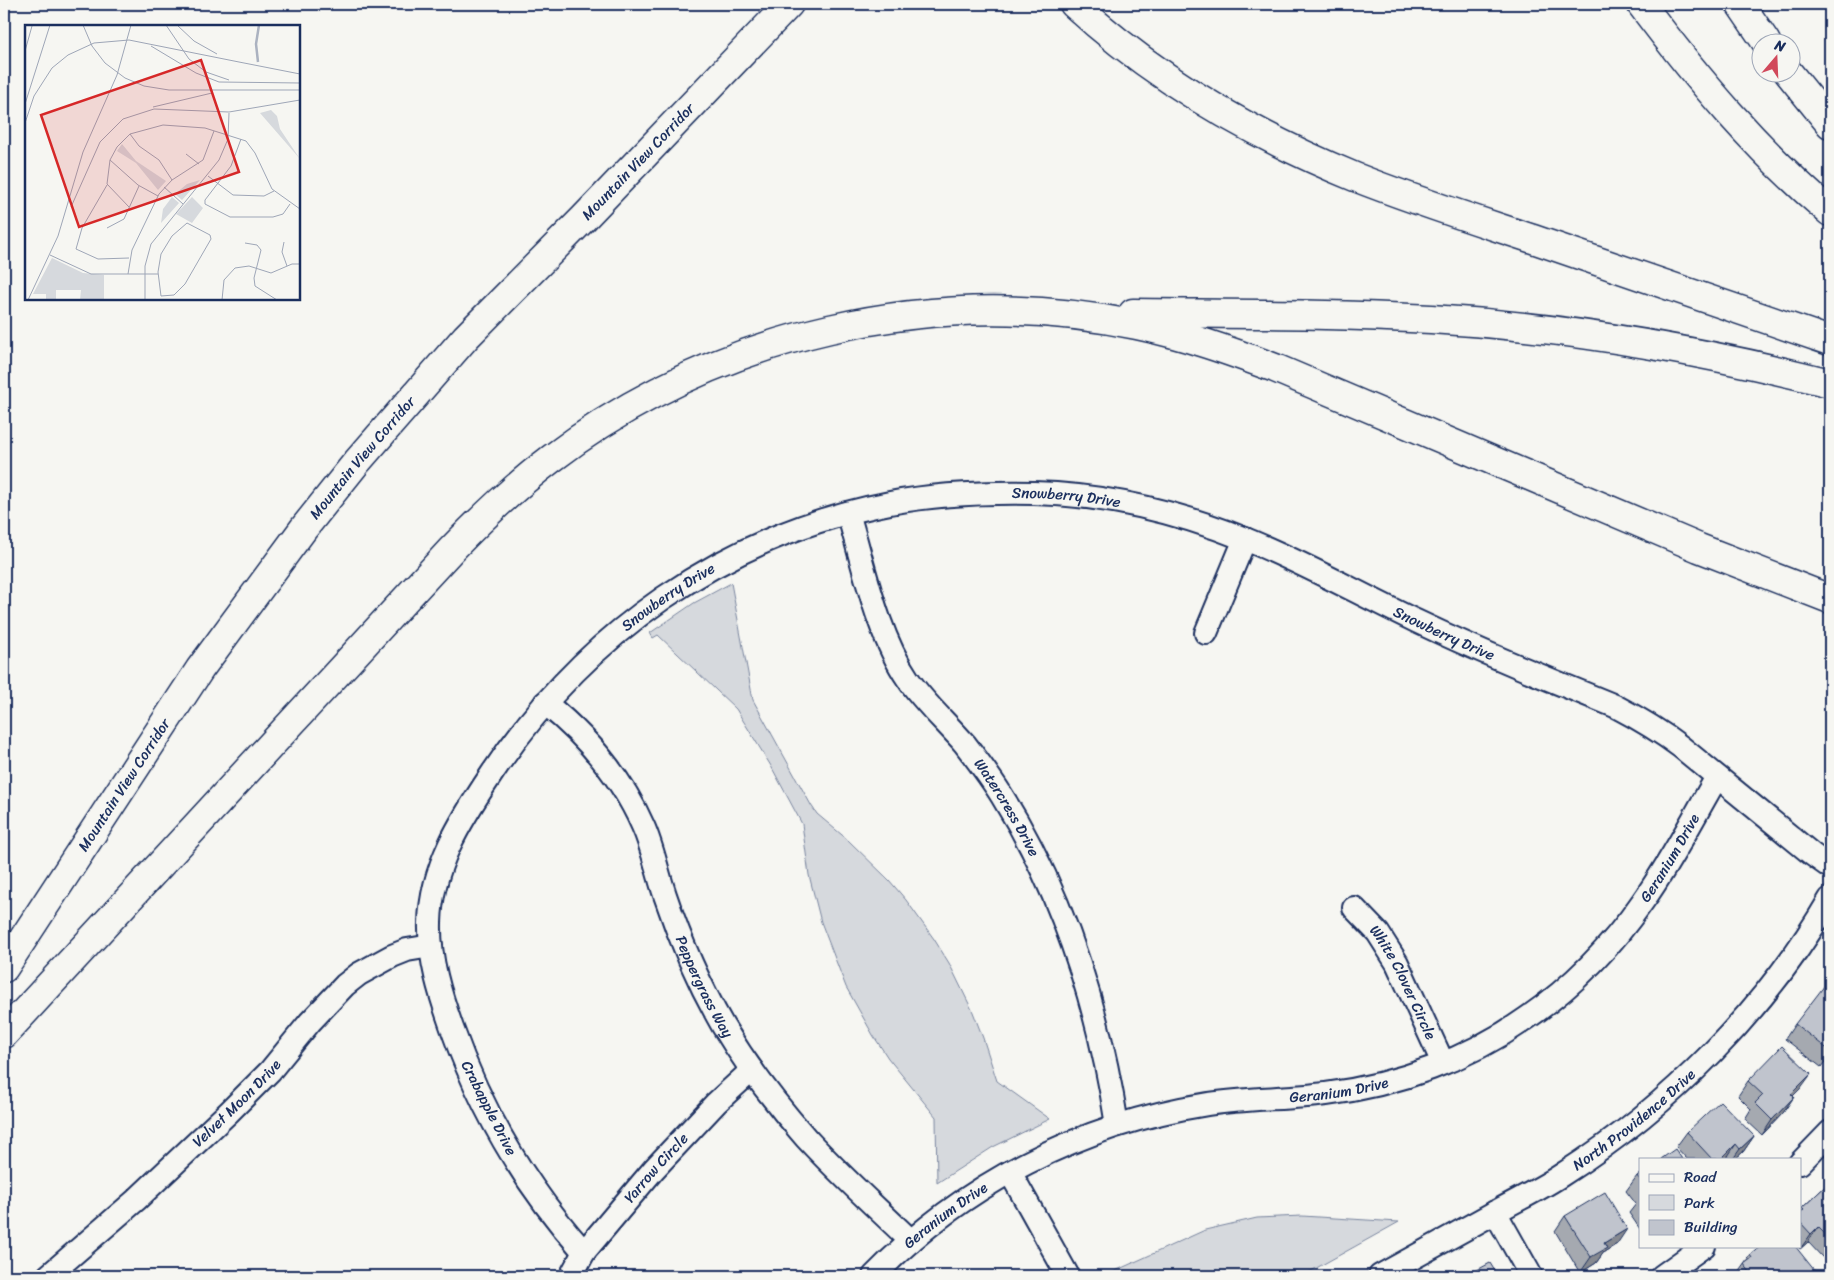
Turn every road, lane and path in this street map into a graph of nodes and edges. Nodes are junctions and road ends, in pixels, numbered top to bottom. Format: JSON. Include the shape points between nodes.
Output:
{"nodes":[{"id":1,"x":789,"y":4,"type":"edge"},
{"id":2,"x":1074,"y":4,"type":"edge"},
{"id":3,"x":1641,"y":4,"type":"edge"},
{"id":4,"x":1740,"y":4,"type":"edge"},
{"id":5,"x":1759,"y":32,"type":"edge"},
{"id":6,"x":1796,"y":82,"type":"edge"},
{"id":7,"x":1830,"y":124,"type":"edge"},
{"id":8,"x":1830,"y":212,"type":"edge"},
{"id":9,"x":1031,"y":311,"type":"junction"},
{"id":10,"x":1830,"y":341,"type":"edge"},
{"id":11,"x":1830,"y":383,"type":"edge"},
{"id":12,"x":848,"y":513,"type":"junction"},
{"id":13,"x":1245,"y":539,"type":"junction"},
{"id":14,"x":1830,"y":599,"type":"edge"},
{"id":15,"x":1206,"y":633,"type":"dead end"},
{"id":16,"x":545,"y":703,"type":"junction"},
{"id":17,"x":1717,"y":777,"type":"junction"},
{"id":18,"x":1830,"y":867,"type":"edge"},
{"id":19,"x":1830,"y":899,"type":"edge"},
{"id":20,"x":1354,"y":908,"type":"dead end"},
{"id":21,"x":431,"y":946,"type":"junction"},
{"id":22,"x":4,"y":968,"type":"edge"},
{"id":23,"x":4,"y":1034,"type":"edge"},
{"id":24,"x":1443,"y":1063,"type":"junction"},
{"id":25,"x":752,"y":1070,"type":"junction"},
{"id":26,"x":1117,"y":1125,"type":"junction"},
{"id":27,"x":1830,"y":1132,"type":"edge"},
{"id":28,"x":1802,"y":1161,"type":"edge"},
{"id":29,"x":1010,"y":1172,"type":"junction"},
{"id":30,"x":1495,"y":1212,"type":"junction"},
{"id":31,"x":911,"y":1241,"type":"junction"},
{"id":32,"x":1701,"y":1248,"type":"edge"},
{"id":33,"x":584,"y":1252,"type":"junction"},
{"id":34,"x":48,"y":1276,"type":"edge"},
{"id":35,"x":572,"y":1276,"type":"edge"},
{"id":36,"x":874,"y":1276,"type":"edge"},
{"id":37,"x":1068,"y":1276,"type":"edge"},
{"id":38,"x":1380,"y":1276,"type":"edge"},
{"id":39,"x":1531,"y":1276,"type":"edge"},
{"id":40,"x":1662,"y":1276,"type":"edge"}],
"edges":[{"from":1,"to":22,"type":"highway","name":"Mountain View Corridor","via":[[466,337],[356,463],[200,669]]},
{"from":2,"to":10,"type":"highway","via":[[1120,42],[1193,94],[1313,159],[1398,193]]},
{"from":3,"to":8,"type":"highway","via":[[1733,118],[1770,158]]},
{"from":4,"to":5,"type":"highway"},
{"from":6,"to":7,"type":"highway"},
{"from":9,"to":11,"type":"highway","via":[[1372,316],[1489,323],[1674,347]]},
{"from":9,"to":14,"type":"highway","via":[[1085,316],[1138,326],[1230,351],[1744,567]]},
{"from":9,"to":23,"type":"highway","via":[[905,315],[782,341],[663,389],[625,409],[559,453],[482,517]]},
{"from":12,"to":13,"type":"street","name":"Snowberry Drive","via":[[894,502],[968,494],[1066,495],[1136,505]]},
{"from":12,"to":16,"type":"street","name":"Snowberry Drive","via":[[742,552],[669,593],[605,642]]},
{"from":12,"to":26,"type":"street","name":"Watercress Drive","via":[[881,625],[897,661],[918,694],[965,744],[989,776],[1026,837],[1055,897],[1089,990]]},
{"from":13,"to":15,"type":"street"},
{"from":13,"to":17,"type":"street","name":"Snowberry Drive","via":[[1438,632],[1615,706],[1659,730]]},
{"from":16,"to":21,"type":"street","name":"Snowberry Drive","via":[[501,760],[451,840],[435,880],[430,919]]},
{"from":16,"to":25,"type":"street","name":"Peppergrass Way","via":[[594,750],[635,810],[688,956],[723,1026]]},
{"from":17,"to":18,"type":"street","name":"Snowberry Drive"},
{"from":17,"to":24,"type":"street","name":"Geranium Drive","via":[[1643,901],[1605,949],[1575,980],[1528,1018],[1482,1046]]},
{"from":19,"to":30,"type":"street","name":"North Providence Drive","via":[[1766,991],[1702,1062],[1669,1093],[1562,1175]]},
{"from":20,"to":24,"type":"street","name":"White Clover Circle","via":[[1378,933],[1397,963]]},
{"from":21,"to":33,"type":"street","name":"Crabapple Drive","via":[[436,978],[454,1035],[491,1118],[535,1190]]},
{"from":21,"to":34,"type":"street","name":"Velvet Moon Drive","via":[[392,956],[345,985],[270,1071],[229,1112],[136,1200]]},
{"from":24,"to":26,"type":"street","name":"Geranium Drive","via":[[1358,1089],[1209,1103]]},
{"from":25,"to":31,"type":"street","name":"Peppergrass Way","via":[[807,1139]]},
{"from":25,"to":33,"type":"street","name":"Yarrow Circle","via":[[682,1138]]},
{"from":26,"to":29,"type":"street","name":"Geranium Drive","via":[[1066,1144]]},
{"from":27,"to":28,"type":"street"},
{"from":29,"to":31,"type":"street","name":"Geranium Drive","via":[[954,1206]]},
{"from":29,"to":37,"type":"street"},
{"from":30,"to":38,"type":"street","name":"North Providence Drive"},
{"from":30,"to":39,"type":"street"},
{"from":31,"to":36,"type":"street","name":"Geranium Drive"},
{"from":32,"to":40,"type":"street"},
{"from":33,"to":35,"type":"street","name":"Yarrow Circle"}]}
